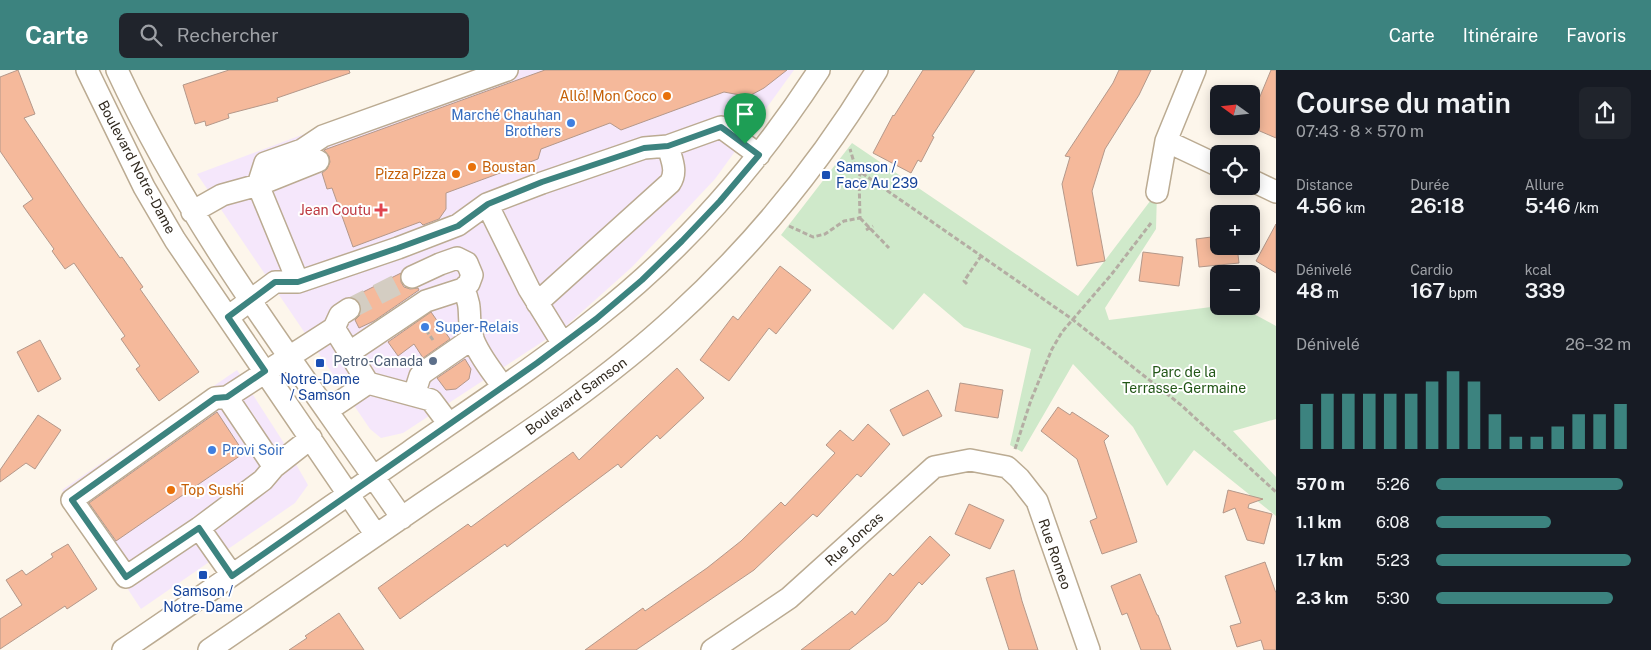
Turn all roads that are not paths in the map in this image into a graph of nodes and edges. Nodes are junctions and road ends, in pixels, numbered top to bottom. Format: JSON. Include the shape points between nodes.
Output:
{"nodes":[{"id":1,"x":507,"y":70,"type":"edge"},
{"id":2,"x":819,"y":70,"type":"edge"},
{"id":3,"x":877,"y":70,"type":"edge"},
{"id":4,"x":1194,"y":70,"type":"edge"},
{"id":5,"x":119,"y":71,"type":"edge"},
{"id":6,"x":91,"y":78,"type":"edge"},
{"id":7,"x":1166,"y":141,"type":"junction"},
{"id":8,"x":668,"y":146,"type":"junction"},
{"id":9,"x":759,"y":155,"type":"junction"},
{"id":10,"x":318,"y":161,"type":"dead end"},
{"id":11,"x":1210,"y":162,"type":"edge"},
{"id":12,"x":1260,"y":184,"type":"edge"},
{"id":13,"x":258,"y":185,"type":"junction"},
{"id":14,"x":1158,"y":192,"type":"dead end"},
{"id":15,"x":1276,"y":192,"type":"edge"},
{"id":16,"x":488,"y":204,"type":"junction"},
{"id":17,"x":192,"y":212,"type":"junction"},
{"id":18,"x":412,"y":277,"type":"tunnel mouth"},
{"id":19,"x":298,"y":282,"type":"junction"},
{"id":20,"x":463,"y":289,"type":"junction"},
{"id":21,"x":250,"y":300,"type":"junction"},
{"id":22,"x":537,"y":303,"type":"junction"},
{"id":23,"x":349,"y":309,"type":"tunnel mouth"},
{"id":24,"x":228,"y":317,"type":"junction"},
{"id":25,"x":334,"y":328,"type":"junction"},
{"id":26,"x":472,"y":338,"type":"junction"},
{"id":27,"x":563,"y":344,"type":"junction"},
{"id":28,"x":350,"y":352,"type":"junction"},
{"id":29,"x":289,"y":355,"type":"junction"},
{"id":30,"x":265,"y":371,"type":"junction"},
{"id":31,"x":368,"y":383,"type":"junction"},
{"id":32,"x":503,"y":387,"type":"junction"},
{"id":33,"x":414,"y":395,"type":"junction"},
{"id":34,"x":227,"y":397,"type":"junction"},
{"id":35,"x":328,"y":410,"type":"junction"},
{"id":36,"x":449,"y":424,"type":"junction"},
{"id":37,"x":311,"y":438,"type":"junction"},
{"id":38,"x":1010,"y":459,"type":"joint"},
{"id":39,"x":274,"y":466,"type":"junction"},
{"id":40,"x":374,"y":477,"type":"junction"},
{"id":41,"x":350,"y":494,"type":"junction"},
{"id":42,"x":402,"y":518,"type":"junction"},
{"id":43,"x":199,"y":528,"type":"junction"},
{"id":44,"x":376,"y":535,"type":"junction"},
{"id":45,"x":232,"y":576,"type":"junction"},
{"id":46,"x":122,"y":650,"type":"edge"},
{"id":47,"x":208,"y":650,"type":"edge"},
{"id":48,"x":712,"y":650,"type":"edge"},
{"id":49,"x":1089,"y":650,"type":"edge"}],
"edges":[{"from":1,"to":13,"type":"street","via":[[323,136],[302,150],[264,163]]},
{"from":2,"to":9,"type":"street"},
{"from":3,"to":42,"type":"street","name":"Boulevard Samson","via":[[835,135],[783,204],[677,316],[582,393]]},
{"from":4,"to":7,"type":"street"},
{"from":5,"to":6,"type":"street"},
{"from":5,"to":17,"type":"street","name":"Boulevard Notre-Dame","via":[[169,174]]},
{"from":6,"to":24,"type":"street","name":"Boulevard Notre-Dame","via":[[144,187],[175,240]]},
{"from":7,"to":11,"type":"street"},
{"from":7,"to":14,"type":"street"},
{"from":8,"to":9,"type":"street","via":[[721,127]]},
{"from":8,"to":16,"type":"street","via":[[644,148],[618,156]]},
{"from":8,"to":22,"type":"street","via":[[674,169],[670,183]]},
{"from":9,"to":27,"type":"street","via":[[661,262]]},
{"from":10,"to":13,"type":"street"},
{"from":12,"to":15,"type":"street"},
{"from":13,"to":17,"type":"street","via":[[222,195]]},
{"from":13,"to":19,"type":"street"},
{"from":16,"to":19,"type":"street","via":[[458,226]]},
{"from":16,"to":22,"type":"street"},
{"from":17,"to":21,"type":"street","name":"Boulevard Notre-Dame"},
{"from":18,"to":20,"type":"street","via":[[457,258],[466,263],[472,274]]},
{"from":19,"to":21,"type":"street","via":[[275,282]]},
{"from":20,"to":26,"type":"street","via":[[470,303]]},
{"from":20,"to":28,"type":"street","via":[[426,301]]},
{"from":21,"to":24,"type":"street"},
{"from":21,"to":29,"type":"street","name":"Boulevard Notre-Dame"},
{"from":22,"to":27,"type":"street"},
{"from":23,"to":25,"type":"street","via":[[340,315]]},
{"from":24,"to":30,"type":"street","name":"Boulevard Notre-Dame"},
{"from":25,"to":28,"type":"street"},
{"from":25,"to":29,"type":"street"},
{"from":26,"to":32,"type":"street"},
{"from":26,"to":33,"type":"street","via":[[424,372]]},
{"from":27,"to":32,"type":"street"},
{"from":28,"to":31,"type":"street"},
{"from":29,"to":30,"type":"street"},
{"from":29,"to":35,"type":"street","name":"Boulevard Notre-Dame"},
{"from":30,"to":34,"type":"street"},
{"from":30,"to":37,"type":"street","name":"Boulevard Notre-Dame"},
{"from":31,"to":33,"type":"street"},
{"from":31,"to":35,"type":"street"},
{"from":32,"to":36,"type":"street"},
{"from":33,"to":36,"type":"street","via":[[432,400]]},
{"from":34,"to":39,"type":"street"},
{"from":34,"to":43,"type":"street","via":[[215,398],[72,500],[126,577]]},
{"from":35,"to":40,"type":"street","name":"Boulevard Notre-Dame"},
{"from":36,"to":40,"type":"street"},
{"from":37,"to":39,"type":"street"},
{"from":37,"to":41,"type":"street","name":"Boulevard Notre-Dame"},
{"from":38,"to":48,"type":"street","name":"Rue Joncas","via":[[970,460],[934,467],[789,598]]},
{"from":38,"to":49,"type":"street","name":"Rue Romeo","via":[[1019,478],[1037,501]]},
{"from":39,"to":43,"type":"street","via":[[263,480]]},
{"from":40,"to":41,"type":"street"},
{"from":40,"to":42,"type":"street","name":"Boulevard Notre-Dame"},
{"from":41,"to":44,"type":"street","name":"Boulevard Notre-Dame"},
{"from":41,"to":45,"type":"street"},
{"from":42,"to":44,"type":"street","name":"Boulevard Samson"},
{"from":43,"to":45,"type":"street"},
{"from":44,"to":47,"type":"street","name":"Boulevard Samson"},
{"from":45,"to":46,"type":"street"}]}
